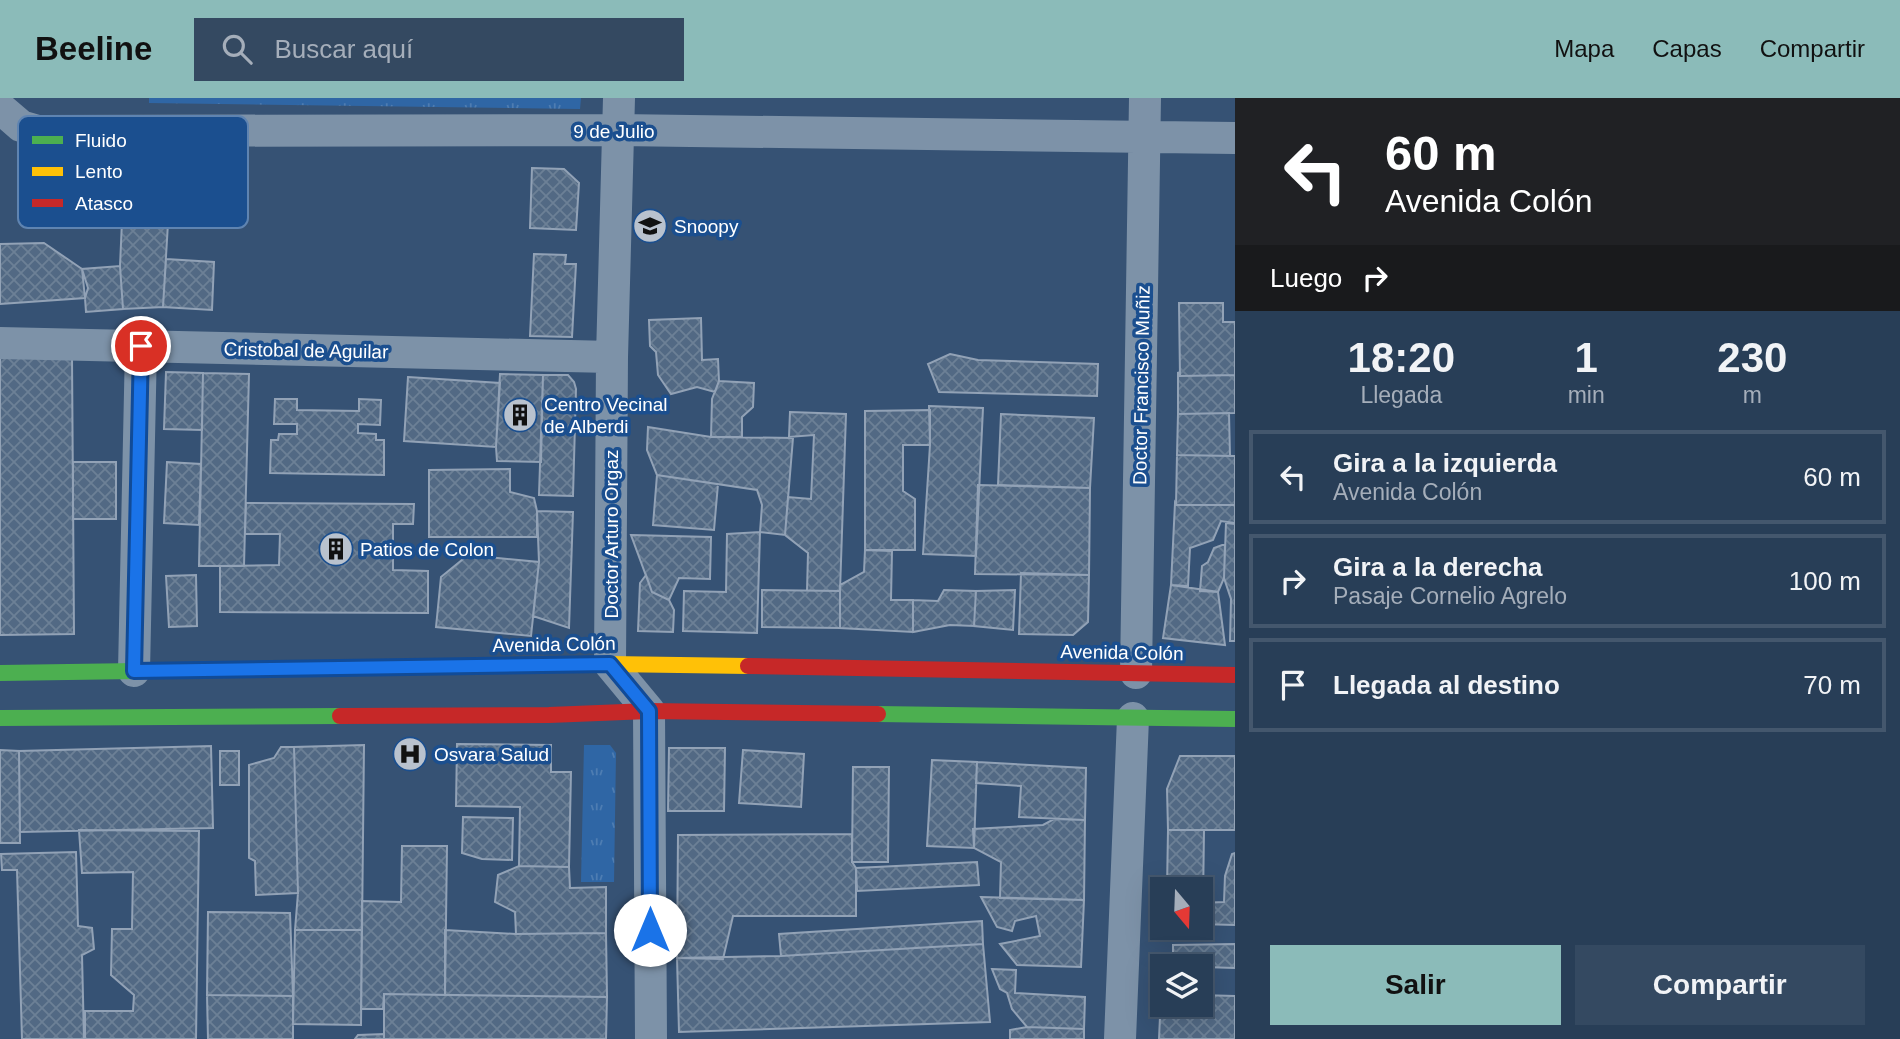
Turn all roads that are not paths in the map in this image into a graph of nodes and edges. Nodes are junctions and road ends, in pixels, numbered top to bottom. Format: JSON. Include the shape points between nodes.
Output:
{"nodes":[{"id":1,"x":618,"y":98,"type":"edge"},
{"id":2,"x":1146,"y":98,"type":"edge"},
{"id":3,"x":0,"y":108,"type":"edge"},
{"id":4,"x":18,"y":123,"type":"edge"},
{"id":5,"x":618,"y":130,"type":"junction"},
{"id":6,"x":248,"y":131,"type":"edge"},
{"id":7,"x":1144,"y":136,"type":"junction"},
{"id":8,"x":1235,"y":138,"type":"edge"},
{"id":9,"x":0,"y":342,"type":"edge"},
{"id":10,"x":141,"y":346,"type":"junction"},
{"id":11,"x":612,"y":357,"type":"junction"},
{"id":12,"x":610,"y":664,"type":"junction"},
{"id":13,"x":134,"y":671,"type":"junction"},
{"id":14,"x":0,"y":673,"type":"edge"},
{"id":15,"x":1136,"y":673,"type":"junction"},
{"id":16,"x":1235,"y":675,"type":"edge"},
{"id":17,"x":649,"y":711,"type":"junction"},
{"id":18,"x":0,"y":718,"type":"edge"},
{"id":19,"x":1133,"y":718,"type":"junction"},
{"id":20,"x":1235,"y":719,"type":"edge"},
{"id":21,"x":651,"y":1039,"type":"edge"},
{"id":22,"x":1120,"y":1039,"type":"edge"}],
"edges":[{"from":1,"to":5,"type":"street","name":"Doctor Arturo Orgaz"},
{"from":2,"to":7,"type":"street","name":"Doctor Francisco Muñiz"},
{"from":3,"to":4,"type":"street","name":"9 de Julio"},
{"from":5,"to":6,"type":"street","name":"9 de Julio"},
{"from":5,"to":7,"type":"street","name":"9 de Julio"},
{"from":5,"to":11,"type":"street","name":"Doctor Arturo Orgaz"},
{"from":7,"to":8,"type":"street","name":"9 de Julio"},
{"from":7,"to":15,"type":"street","name":"Doctor Francisco Muñiz"},
{"from":9,"to":10,"type":"street","name":"Cristobal de Aguilar"},
{"from":10,"to":11,"type":"street","name":"Cristobal de Aguilar"},
{"from":10,"to":13,"type":"street"},
{"from":11,"to":12,"type":"street","name":"Doctor Arturo Orgaz"},
{"from":12,"to":13,"type":"main road","name":"Avenida Colón"},
{"from":12,"to":15,"type":"main road","name":"Avenida Colón"},
{"from":12,"to":17,"type":"street"},
{"from":13,"to":14,"type":"main road","name":"Avenida Colón"},
{"from":15,"to":16,"type":"main road","name":"Avenida Colón"},
{"from":17,"to":18,"type":"main road"},
{"from":17,"to":19,"type":"main road"},
{"from":17,"to":21,"type":"street"},
{"from":19,"to":20,"type":"main road"},
{"from":19,"to":22,"type":"street"}]}
